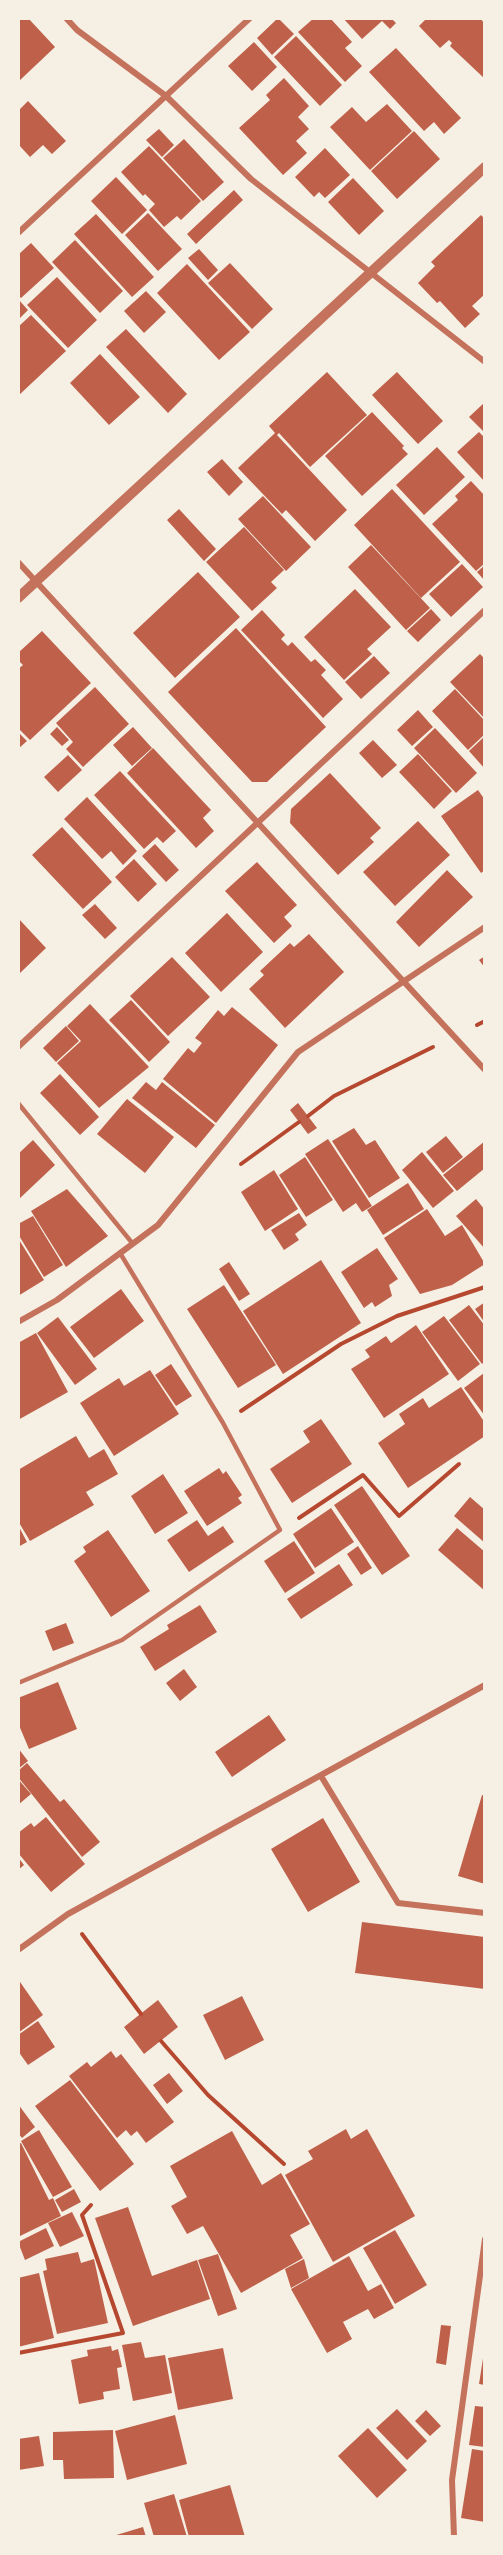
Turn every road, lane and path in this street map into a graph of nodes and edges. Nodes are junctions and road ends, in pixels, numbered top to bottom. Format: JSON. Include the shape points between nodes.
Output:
{"nodes":[{"id":1,"x":66,"y":18,"type":"edge"},
{"id":2,"x":250,"y":18,"type":"edge"},
{"id":3,"x":166,"y":96,"type":"junction"},
{"id":4,"x":485,"y":166,"type":"edge"},
{"id":5,"x":18,"y":233,"type":"edge"},
{"id":6,"x":369,"y":273,"type":"junction"},
{"id":7,"x":485,"y":362,"type":"edge"},
{"id":8,"x":18,"y":562,"type":"edge"},
{"id":9,"x":36,"y":581,"type":"junction"},
{"id":10,"x":18,"y":598,"type":"edge"},
{"id":11,"x":485,"y":610,"type":"edge"},
{"id":12,"x":258,"y":823,"type":"junction"},
{"id":13,"x":485,"y":927,"type":"edge"},
{"id":14,"x":403,"y":981,"type":"junction"},
{"id":15,"x":485,"y":1021,"type":"edge"},
{"id":16,"x":454,"y":1036,"type":"junction"},
{"id":17,"x":18,"y":1047,"type":"edge"},
{"id":18,"x":485,"y":1070,"type":"edge"},
{"id":19,"x":18,"y":1103,"type":"edge"},
{"id":20,"x":308,"y":1116,"type":"dead end"},
{"id":21,"x":133,"y":1244,"type":"junction"},
{"id":22,"x":120,"y":1253,"type":"junction"},
{"id":23,"x":485,"y":1287,"type":"edge"},
{"id":24,"x":18,"y":1322,"type":"edge"},
{"id":25,"x":223,"y":1423,"type":"junction"},
{"id":26,"x":459,"y":1464,"type":"dead end"},
{"id":27,"x":280,"y":1530,"type":"junction"},
{"id":28,"x":18,"y":1683,"type":"edge"},
{"id":29,"x":485,"y":1685,"type":"edge"},
{"id":30,"x":321,"y":1776,"type":"junction"},
{"id":31,"x":485,"y":1913,"type":"edge"},
{"id":32,"x":68,"y":1914,"type":"junction"},
{"id":33,"x":18,"y":1950,"type":"edge"},
{"id":34,"x":141,"y":2014,"type":"dead end"},
{"id":35,"x":161,"y":2041,"type":"dead end"},
{"id":36,"x":284,"y":2164,"type":"dead end"},
{"id":37,"x":91,"y":2205,"type":"dead end"},
{"id":38,"x":485,"y":2239,"type":"edge"},
{"id":39,"x":18,"y":2353,"type":"edge"},
{"id":40,"x":454,"y":2537,"type":"edge"}],
"edges":[{"from":1,"to":3,"type":"street"},
{"from":2,"to":3,"type":"street"},
{"from":3,"to":5,"type":"street"},
{"from":3,"to":6,"type":"street","via":[[251,179]]},
{"from":4,"to":6,"type":"street"},
{"from":6,"to":7,"type":"street"},
{"from":6,"to":9,"type":"street"},
{"from":8,"to":9,"type":"street"},
{"from":9,"to":10,"type":"street"},
{"from":9,"to":12,"type":"street"},
{"from":11,"to":12,"type":"street"},
{"from":12,"to":14,"type":"street"},
{"from":12,"to":17,"type":"street"},
{"from":13,"to":14,"type":"street"},
{"from":14,"to":16,"type":"street"},
{"from":14,"to":21,"type":"street","via":[[298,1052],[158,1225]]},
{"from":15,"to":16,"type":"path"},
{"from":16,"to":18,"type":"street"},
{"from":16,"to":20,"type":"path","via":[[334,1096]]},
{"from":19,"to":21,"type":"lane"},
{"from":21,"to":22,"type":"street"},
{"from":22,"to":24,"type":"street","via":[[57,1300]]},
{"from":22,"to":25,"type":"lane"},
{"from":23,"to":25,"type":"path","via":[[397,1316],[340,1344]]},
{"from":25,"to":27,"type":"lane"},
{"from":26,"to":27,"type":"path","via":[[399,1516],[363,1475]]},
{"from":27,"to":28,"type":"lane","via":[[122,1640]]},
{"from":29,"to":30,"type":"street"},
{"from":30,"to":31,"type":"street","via":[[398,1903]]},
{"from":30,"to":32,"type":"street"},
{"from":32,"to":33,"type":"street"},
{"from":32,"to":34,"type":"path"},
{"from":35,"to":36,"type":"path","via":[[208,2095]]},
{"from":37,"to":39,"type":"path","via":[[82,2215],[123,2333]]},
{"from":38,"to":40,"type":"street","via":[[452,2480]]}]}
